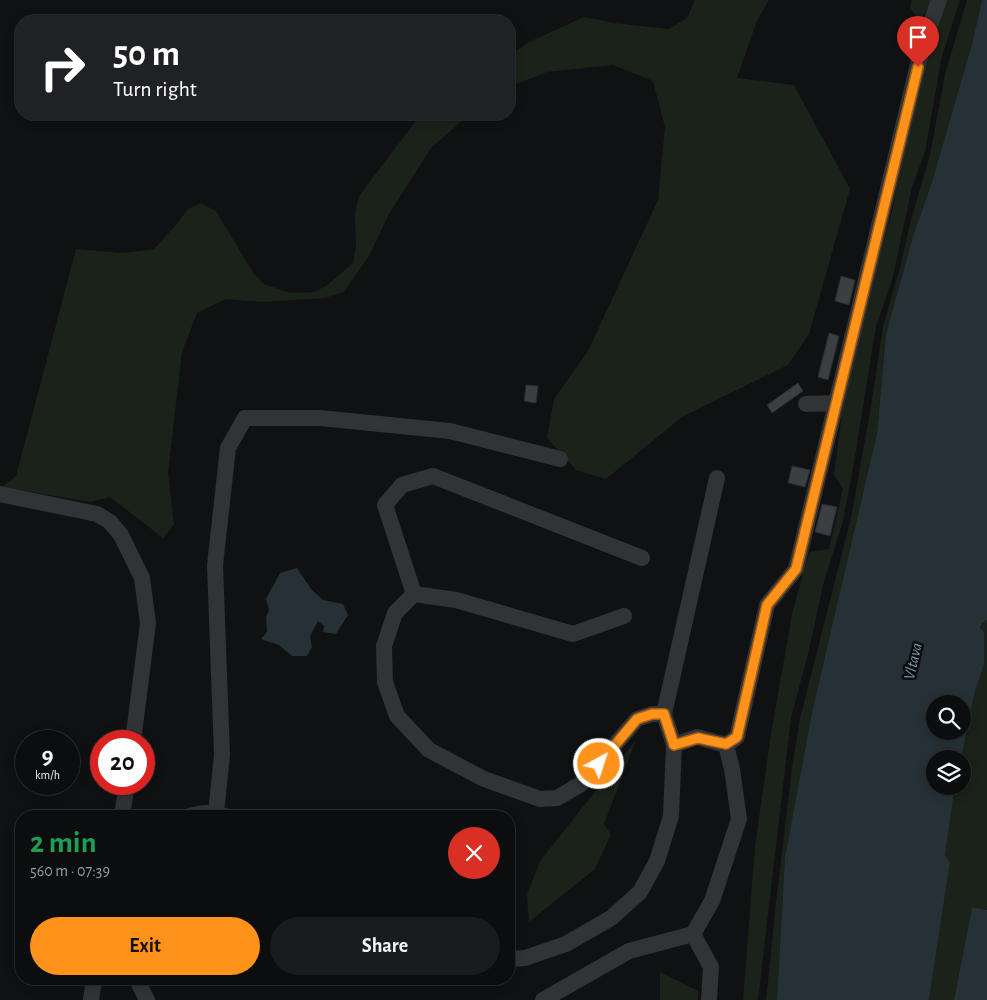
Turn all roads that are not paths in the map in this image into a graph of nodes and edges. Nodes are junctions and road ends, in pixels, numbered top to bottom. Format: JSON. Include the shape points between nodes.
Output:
{"nodes":[{"id":1,"x":939,"y":0,"type":"edge"},
{"id":2,"x":835,"y":403,"type":"junction"},
{"id":3,"x":806,"y":404,"type":"dead end"},
{"id":4,"x":560,"y":459,"type":"dead end"},
{"id":5,"x":717,"y":478,"type":"dead end"},
{"id":6,"x":0,"y":494,"type":"edge"},
{"id":7,"x":642,"y":558,"type":"dead end"},
{"id":8,"x":414,"y":594,"type":"junction"},
{"id":9,"x":624,"y":616,"type":"dead end"},
{"id":10,"x":664,"y":714,"type":"junction"},
{"id":11,"x":134,"y":730,"type":"edge"},
{"id":12,"x":726,"y":744,"type":"junction"},
{"id":13,"x":674,"y":745,"type":"junction"},
{"id":14,"x":125,"y":795,"type":"edge"},
{"id":15,"x":123,"y":810,"type":"edge"},
{"id":16,"x":221,"y":810,"type":"edge"},
{"id":17,"x":694,"y":934,"type":"junction"},
{"id":18,"x":515,"y":959,"type":"edge"},
{"id":19,"x":93,"y":985,"type":"edge"},
{"id":20,"x":140,"y":985,"type":"edge"},
{"id":21,"x":91,"y":1000,"type":"edge"},
{"id":22,"x":147,"y":1000,"type":"edge"},
{"id":23,"x":543,"y":1000,"type":"edge"},
{"id":24,"x":709,"y":1000,"type":"edge"}],
"edges":[{"from":1,"to":2,"type":"lane","via":[[922,48]]},
{"from":2,"to":3,"type":"lane"},
{"from":2,"to":12,"type":"lane","via":[[796,569],[767,605],[737,737]]},
{"from":4,"to":16,"type":"lane","via":[[450,430],[320,418],[245,418],[228,448],[215,565]]},
{"from":5,"to":10,"type":"lane"},
{"from":6,"to":11,"type":"lane","via":[[97,514],[121,534],[142,578],[148,623]]},
{"from":7,"to":8,"type":"lane","via":[[433,476],[402,484],[385,505]]},
{"from":8,"to":9,"type":"lane","via":[[456,600],[573,634]]},
{"from":8,"to":10,"type":"lane","via":[[395,613],[384,646],[385,682],[397,716],[429,750],[484,779],[540,799],[557,798],[581,784],[637,719]]},
{"from":10,"to":13,"type":"lane"},
{"from":12,"to":13,"type":"lane","via":[[698,738]]},
{"from":12,"to":17,"type":"lane","via":[[739,819],[712,901]]},
{"from":13,"to":18,"type":"lane","via":[[671,816],[657,861],[640,892],[611,918],[566,944]]},
{"from":14,"to":15,"type":"lane"},
{"from":17,"to":23,"type":"lane","via":[[629,952]]},
{"from":17,"to":24,"type":"lane","via":[[711,967]]},
{"from":19,"to":21,"type":"lane"},
{"from":20,"to":22,"type":"lane"}]}
